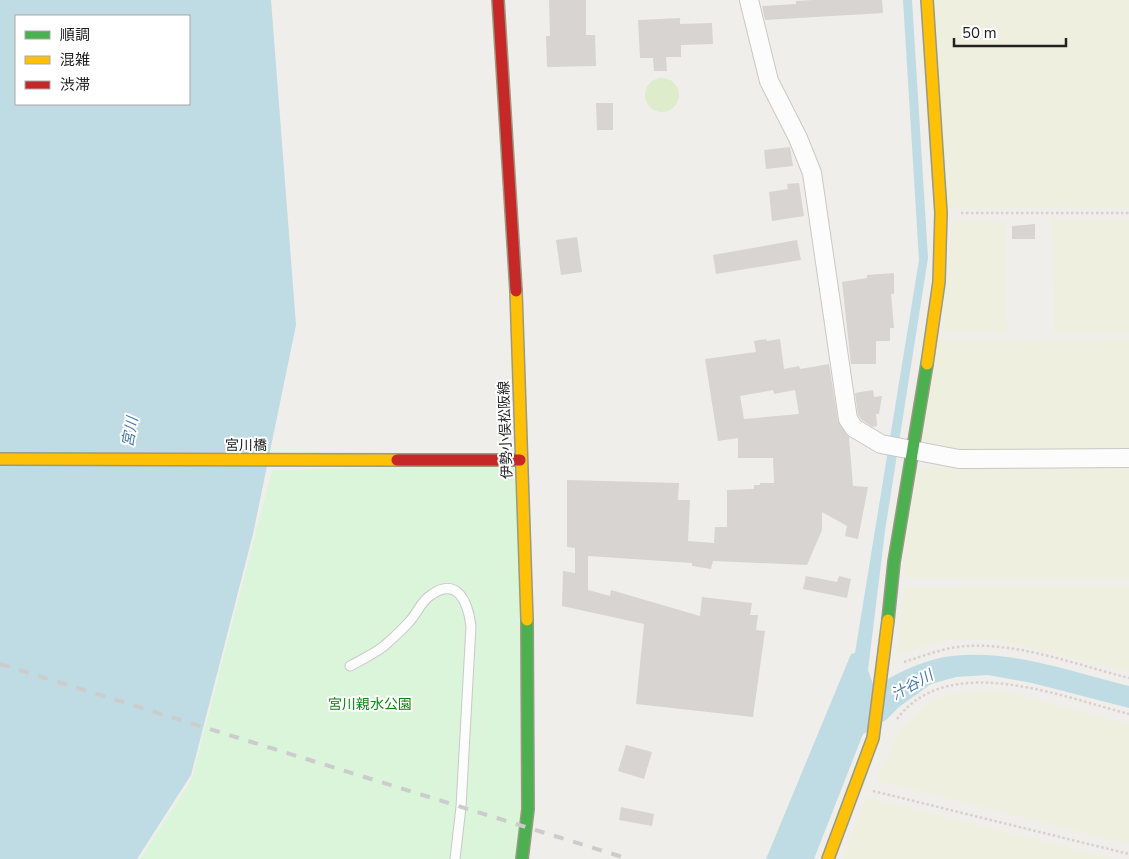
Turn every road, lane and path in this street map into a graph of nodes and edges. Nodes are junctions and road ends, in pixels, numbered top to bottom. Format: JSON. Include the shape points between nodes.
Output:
{"nodes":[{"id":1,"x":498,"y":0,"type":"edge"},
{"id":2,"x":749,"y":0,"type":"edge"},
{"id":3,"x":927,"y":0,"type":"edge"},
{"id":4,"x":1129,"y":213,"type":"edge"},
{"id":5,"x":941,"y":214,"type":"junction"},
{"id":6,"x":912,"y":448,"type":"junction"},
{"id":7,"x":1129,"y":458,"type":"edge"},
{"id":8,"x":0,"y":459,"type":"edge"},
{"id":9,"x":520,"y":460,"type":"junction"},
{"id":10,"x":350,"y":666,"type":"dead end"},
{"id":11,"x":882,"y":672,"type":"junction"},
{"id":12,"x":1129,"y":678,"type":"edge"},
{"id":13,"x":1129,"y":714,"type":"edge"},
{"id":14,"x":893,"y":725,"type":"dead end"},
{"id":15,"x":856,"y":786,"type":"junction"},
{"id":16,"x":1129,"y":854,"type":"edge"},
{"id":17,"x":455,"y":859,"type":"edge"},
{"id":18,"x":522,"y":859,"type":"edge"},
{"id":19,"x":828,"y":859,"type":"edge"}],
"edges":[{"from":1,"to":9,"type":"street","name":"伊勢小俣松阪線","via":[[513,223]]},
{"from":2,"to":6,"type":"street","via":[[770,81],[812,173],[848,419],[854,428],[881,444]]},
{"from":3,"to":5,"type":"street"},
{"from":4,"to":5,"type":"path"},
{"from":5,"to":6,"type":"street","via":[[939,282]]},
{"from":6,"to":7,"type":"street","via":[[959,459]]},
{"from":6,"to":11,"type":"street","via":[[894,562]]},
{"from":8,"to":9,"type":"street","name":"宮川橋"},
{"from":9,"to":18,"type":"street","name":"伊勢小俣松阪線","via":[[526,596],[528,810]]},
{"from":10,"to":17,"type":"lane","via":[[384,646],[410,621],[430,595],[442,589],[464,597],[472,626]]},
{"from":11,"to":12,"type":"path","via":[[940,650],[966,646],[1022,651]]},
{"from":11,"to":15,"type":"street","via":[[873,738]]},
{"from":13,"to":14,"type":"path","via":[[1011,684],[983,681],[933,691],[915,700]]},
{"from":15,"to":16,"type":"path"},
{"from":15,"to":19,"type":"street"}]}
